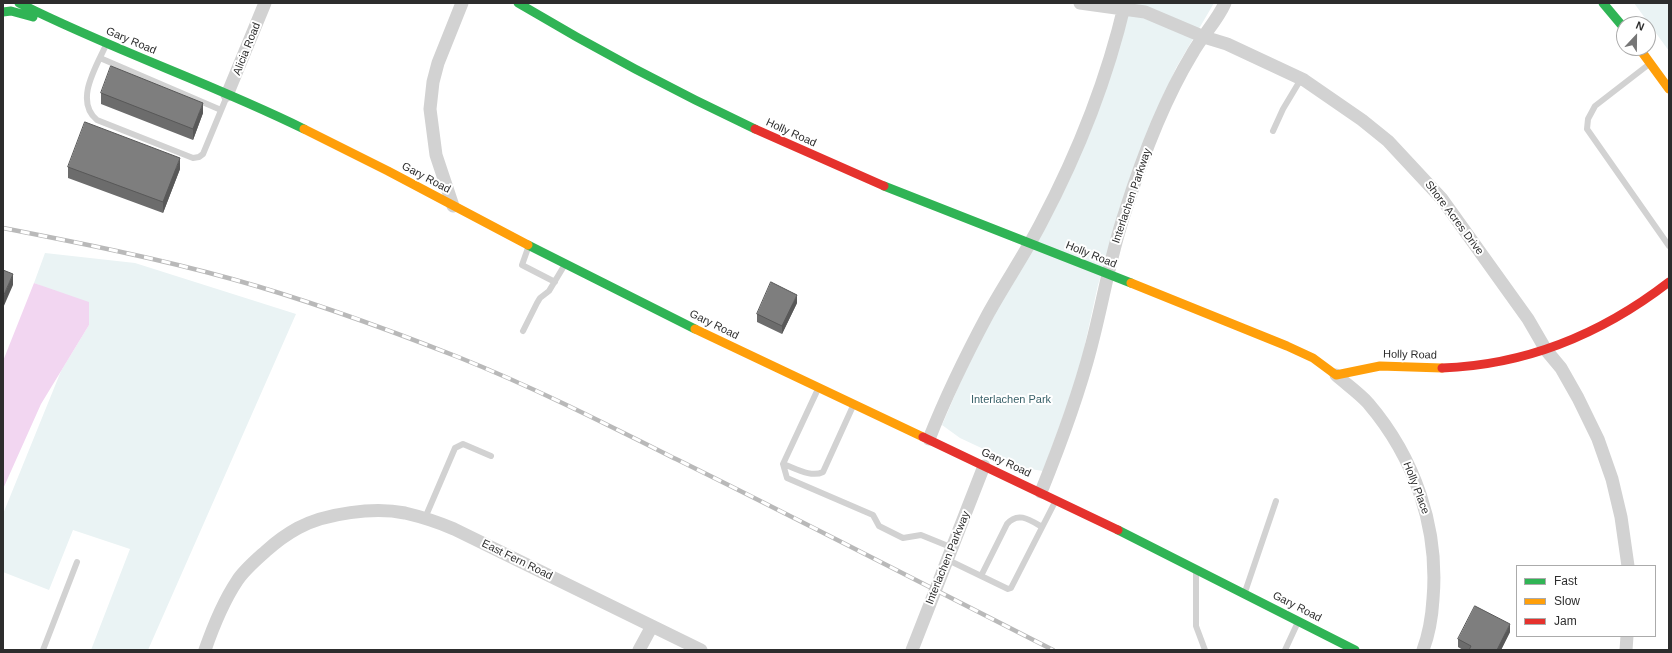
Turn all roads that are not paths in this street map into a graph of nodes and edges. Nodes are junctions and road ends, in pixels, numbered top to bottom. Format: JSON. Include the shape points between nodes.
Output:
{"nodes":[{"id":1,"x":19,"y":3,"type":"edge"},
{"id":2,"x":265,"y":3,"type":"edge"},
{"id":3,"x":462,"y":3,"type":"edge"},
{"id":4,"x":518,"y":3,"type":"edge"},
{"id":5,"x":1080,"y":3,"type":"edge"},
{"id":6,"x":1225,"y":3,"type":"edge"},
{"id":7,"x":1603,"y":3,"type":"edge"},
{"id":8,"x":1124,"y":6,"type":"edge"},
{"id":9,"x":3,"y":12,"type":"edge"},
{"id":10,"x":1616,"y":18,"type":"edge"},
{"id":11,"x":61,"y":24,"type":"junction"},
{"id":12,"x":1204,"y":37,"type":"junction"},
{"id":13,"x":107,"y":44,"type":"junction"},
{"id":14,"x":1645,"y":56,"type":"edge"},
{"id":15,"x":100,"y":58,"type":"junction"},
{"id":16,"x":1651,"y":63,"type":"junction"},
{"id":17,"x":162,"y":76,"type":"junction"},
{"id":18,"x":1300,"y":79,"type":"junction"},
{"id":19,"x":1669,"y":89,"type":"edge"},
{"id":20,"x":227,"y":94,"type":"junction"},
{"id":21,"x":221,"y":110,"type":"junction"},
{"id":22,"x":1273,"y":132,"type":"dead end"},
{"id":23,"x":453,"y":206,"type":"junction"},
{"id":24,"x":1030,"y":244,"type":"junction"},
{"id":25,"x":529,"y":246,"type":"junction"},
{"id":26,"x":1669,"y":246,"type":"edge"},
{"id":27,"x":565,"y":265,"type":"junction"},
{"id":28,"x":1107,"y":274,"type":"junction"},
{"id":29,"x":555,"y":282,"type":"junction"},
{"id":30,"x":1669,"y":282,"type":"edge"},
{"id":31,"x":523,"y":331,"type":"dead end"},
{"id":32,"x":1546,"y":350,"type":"junction"},
{"id":33,"x":1336,"y":375,"type":"junction"},
{"id":34,"x":819,"y":388,"type":"junction"},
{"id":35,"x":854,"y":404,"type":"junction"},
{"id":36,"x":928,"y":439,"type":"junction"},
{"id":37,"x":491,"y":456,"type":"dead end"},
{"id":38,"x":784,"y":464,"type":"junction"},
{"id":39,"x":984,"y":466,"type":"junction"},
{"id":40,"x":1040,"y":492,"type":"junction"},
{"id":41,"x":1056,"y":500,"type":"junction"},
{"id":42,"x":1276,"y":501,"type":"dead end"},
{"id":43,"x":425,"y":518,"type":"junction"},
{"id":44,"x":1042,"y":527,"type":"junction"},
{"id":45,"x":950,"y":554,"type":"junction"},
{"id":46,"x":77,"y":562,"type":"dead end"},
{"id":47,"x":1628,"y":565,"type":"edge"},
{"id":48,"x":1196,"y":569,"type":"junction"},
{"id":49,"x":981,"y":576,"type":"junction"},
{"id":50,"x":1244,"y":594,"type":"junction"},
{"id":51,"x":1298,"y":621,"type":"junction"},
{"id":52,"x":652,"y":626,"type":"junction"},
{"id":53,"x":1627,"y":637,"type":"edge"},
{"id":54,"x":43,"y":650,"type":"edge"},
{"id":55,"x":205,"y":650,"type":"edge"},
{"id":56,"x":639,"y":650,"type":"edge"},
{"id":57,"x":701,"y":650,"type":"edge"},
{"id":58,"x":912,"y":650,"type":"edge"},
{"id":59,"x":1205,"y":650,"type":"edge"},
{"id":60,"x":1285,"y":650,"type":"edge"},
{"id":61,"x":1355,"y":650,"type":"edge"},
{"id":62,"x":1423,"y":650,"type":"edge"},
{"id":63,"x":1626,"y":650,"type":"edge"}],
"edges":[{"from":1,"to":11,"type":"main road"},
{"from":2,"to":20,"type":"street","name":"Alicia Road"},
{"from":3,"to":23,"type":"street","via":[[438,63],[430,109],[436,155]]},
{"from":4,"to":24,"type":"main road","name":"Holly Road","via":[[650,78],[769,136],[918,200]]},
{"from":5,"to":8,"type":"street","name":"Shore Acres Drive"},
{"from":6,"to":12,"type":"street","name":"Interlachen Parkway"},
{"from":7,"to":10,"type":"main road"},
{"from":8,"to":12,"type":"street","name":"Shore Acres Drive"},
{"from":8,"to":24,"type":"street","via":[[1100,89],[1082,137]]},
{"from":9,"to":11,"type":"main road","via":[[11,11]]},
{"from":11,"to":13,"type":"main road","name":"Gary Road"},
{"from":12,"to":18,"type":"street","name":"Shore Acres Drive","via":[[1227,44]]},
{"from":12,"to":28,"type":"street","name":"Interlachen Parkway","via":[[1192,54],[1150,142],[1125,212]]},
{"from":13,"to":15,"type":"lane"},
{"from":13,"to":17,"type":"main road","name":"Gary Road"},
{"from":14,"to":16,"type":"main road"},
{"from":15,"to":17,"type":"lane"},
{"from":15,"to":21,"type":"lane","via":[[87,91],[86,101],[97,120],[193,158],[202,154]]},
{"from":16,"to":19,"type":"main road"},
{"from":16,"to":26,"type":"lane","via":[[1595,106],[1588,119],[1587,129]]},
{"from":17,"to":20,"type":"main road","name":"Gary Road"},
{"from":17,"to":21,"type":"lane"},
{"from":18,"to":22,"type":"lane"},
{"from":18,"to":32,"type":"street","name":"Shore Acres Drive","via":[[1335,100],[1367,124],[1417,171],[1442,200],[1528,319]]},
{"from":20,"to":21,"type":"lane"},
{"from":20,"to":23,"type":"main road","name":"Gary Road","via":[[375,164]]},
{"from":23,"to":25,"type":"main road","name":"Gary Road"},
{"from":24,"to":28,"type":"main road","name":"Holly Road"},
{"from":24,"to":36,"type":"street","via":[[989,313],[951,385]]},
{"from":25,"to":27,"type":"main road","name":"Gary Road"},
{"from":25,"to":29,"type":"lane","via":[[522,265]]},
{"from":27,"to":29,"type":"lane"},
{"from":27,"to":34,"type":"main road","name":"Gary Road","via":[[715,340]]},
{"from":28,"to":33,"type":"main road","name":"Holly Road","via":[[1313,358]]},
{"from":28,"to":40,"type":"street","name":"Interlachen Parkway","via":[[1078,395]]},
{"from":29,"to":31,"type":"lane","via":[[540,298]]},
{"from":30,"to":32,"type":"main road","name":"Holly Road","via":[[1633,308],[1603,325]]},
{"from":32,"to":33,"type":"main road","name":"Holly Road","via":[[1513,360],[1474,366],[1380,366]]},
{"from":32,"to":47,"type":"street","name":"Shore Acres Drive","via":[[1561,368],[1598,439],[1618,502]]},
{"from":33,"to":62,"type":"street","name":"Holly Place","via":[[1367,402],[1386,426],[1403,454],[1427,512],[1435,580],[1432,612]]},
{"from":34,"to":35,"type":"main road","name":"Gary Road"},
{"from":34,"to":38,"type":"lane"},
{"from":35,"to":36,"type":"main road","name":"Gary Road"},
{"from":35,"to":38,"type":"lane","via":[[823,472],[811,474]]},
{"from":36,"to":39,"type":"main road","name":"Gary Road"},
{"from":37,"to":43,"type":"lane","via":[[463,444],[455,448]]},
{"from":38,"to":45,"type":"lane","via":[[787,478],[873,515],[879,526],[903,538],[920,535]]},
{"from":39,"to":40,"type":"main road","name":"Gary Road"},
{"from":39,"to":45,"type":"street","name":"Interlachen Parkway"},
{"from":40,"to":41,"type":"main road","name":"Gary Road"},
{"from":41,"to":44,"type":"lane"},
{"from":41,"to":48,"type":"main road","name":"Gary Road"},
{"from":42,"to":50,"type":"lane"},
{"from":43,"to":52,"type":"street","name":"East Fern Road","via":[[454,529]]},
{"from":43,"to":55,"type":"street","name":"East Fern Road","via":[[378,510],[353,512],[299,527],[277,542],[237,580]]},
{"from":44,"to":49,"type":"lane","via":[[1021,517],[1010,520]]},
{"from":44,"to":49,"type":"lane","via":[[1011,588],[1008,589]]},
{"from":45,"to":49,"type":"lane"},
{"from":45,"to":58,"type":"street","name":"Interlachen Parkway"},
{"from":46,"to":54,"type":"lane"},
{"from":48,"to":50,"type":"main road","name":"Gary Road"},
{"from":48,"to":59,"type":"lane","via":[[1196,626]]},
{"from":50,"to":51,"type":"main road","name":"Gary Road"},
{"from":51,"to":60,"type":"lane"},
{"from":51,"to":61,"type":"main road","name":"Gary Road"},
{"from":52,"to":56,"type":"street"},
{"from":52,"to":57,"type":"street","name":"East Fern Road"},
{"from":53,"to":63,"type":"street"}]}
